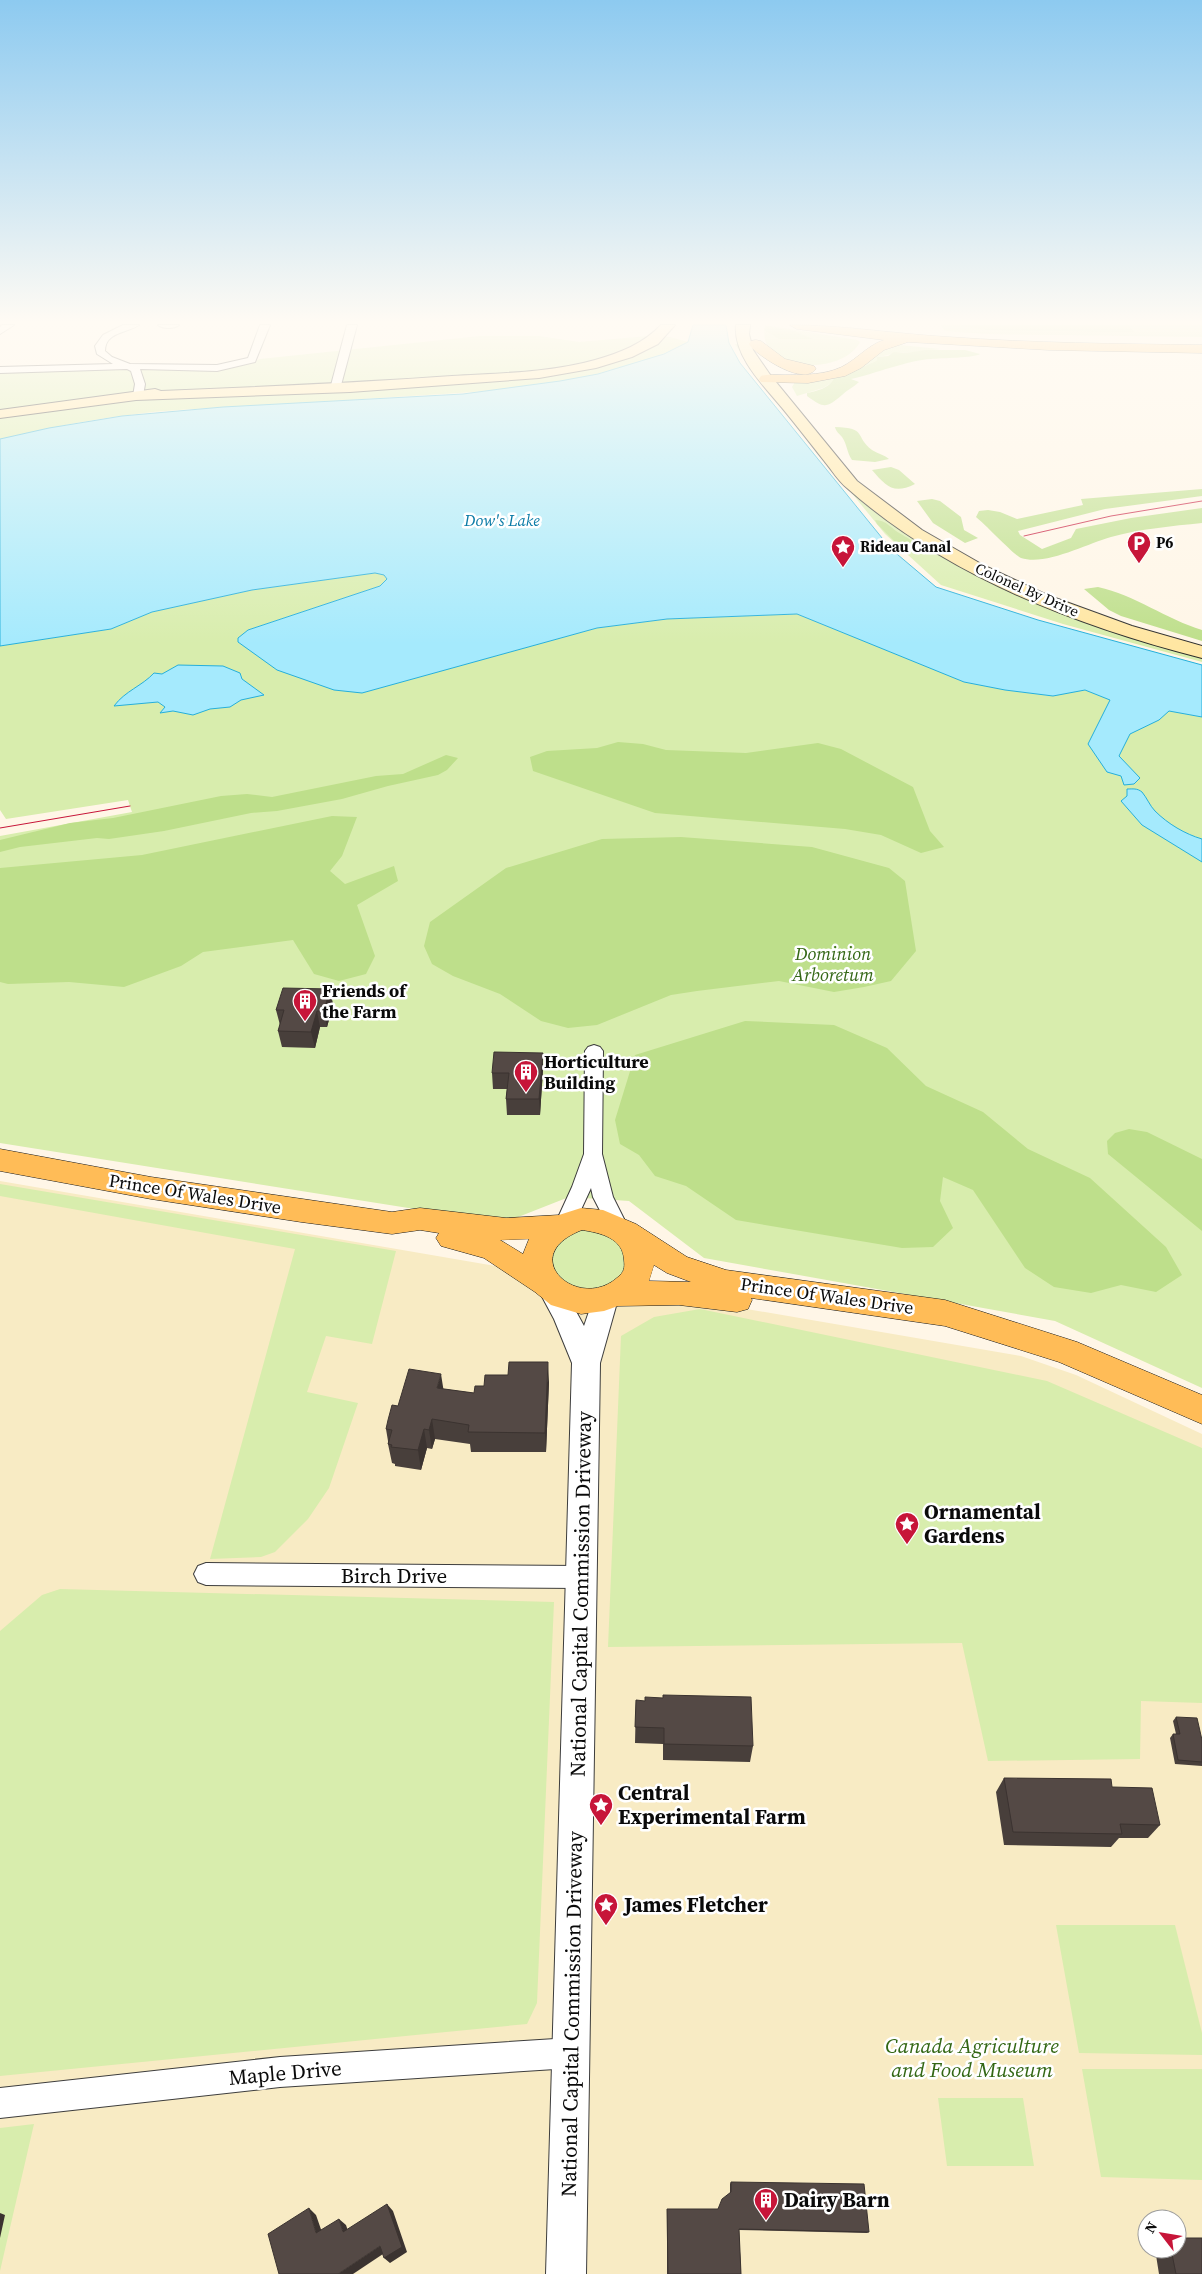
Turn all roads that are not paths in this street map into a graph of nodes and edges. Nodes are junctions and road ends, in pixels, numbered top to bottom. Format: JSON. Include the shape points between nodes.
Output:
{"nodes":[{"id":1,"x":813,"y":431,"type":"edge"},
{"id":2,"x":1202,"y":652,"type":"edge"},
{"id":3,"x":594,"y":1051,"type":"dead end"},
{"id":4,"x":593,"y":1154,"type":"junction"},
{"id":5,"x":0,"y":1160,"type":"edge"},
{"id":6,"x":392,"y":1223,"type":"junction"},
{"id":7,"x":562,"y":1224,"type":"junction"},
{"id":8,"x":621,"y":1228,"type":"junction"},
{"id":9,"x":548,"y":1287,"type":"junction"},
{"id":10,"x":612,"y":1297,"type":"junction"},
{"id":11,"x":1035,"y":1342,"type":"junction"},
{"id":12,"x":586,"y":1363,"type":"junction"},
{"id":13,"x":1202,"y":1410,"type":"edge"},
{"id":14,"x":206,"y":1574,"type":"dead end"},
{"id":15,"x":581,"y":1577,"type":"junction"},
{"id":16,"x":571,"y":2053,"type":"junction"},
{"id":17,"x":0,"y":2102,"type":"edge"},
{"id":18,"x":566,"y":2274,"type":"edge"}],
"edges":[{"from":1,"to":2,"type":"main road","name":"Colonel By Drive","via":[[851,484],[940,548],[1026,592],[1110,624]]},
{"from":3,"to":4,"type":"street"},
{"from":4,"to":7,"type":"street","via":[[582,1187]]},
{"from":4,"to":8,"type":"street","via":[[603,1197]]},
{"from":5,"to":6,"type":"main road","name":"Prince Of Wales Drive","via":[[150,1188]]},
{"from":6,"to":7,"type":"main road","name":"Prince Of Wales Drive","via":[[420,1219],[506,1229]]},
{"from":6,"to":9,"type":"main road","name":"Prince Of Wales Drive","via":[[493,1249]]},
{"from":7,"to":8,"type":"main road","via":[[593,1218]]},
{"from":7,"to":9,"type":"main road","via":[[546,1235],[536,1258],[537,1271]]},
{"from":8,"to":10,"type":"main road","via":[[638,1249],[638,1269],[634,1278]]},
{"from":8,"to":11,"type":"main road","name":"Prince Of Wales Drive","via":[[677,1265],[725,1282],[945,1313]]},
{"from":9,"to":10,"type":"main road","via":[[578,1301]]},
{"from":9,"to":12,"type":"street","name":"National Capital Commission Driveway","via":[[566,1316]]},
{"from":10,"to":11,"type":"main road","name":"Prince Of Wales Drive","via":[[666,1292],[702,1294]]},
{"from":10,"to":12,"type":"street","name":"National Capital Commission Driveway"},
{"from":11,"to":13,"type":"main road","name":"Prince Of Wales Drive","via":[[1109,1368]]},
{"from":12,"to":15,"type":"street","name":"National Capital Commission Driveway"},
{"from":14,"to":15,"type":"street","name":"Birch Drive"},
{"from":15,"to":16,"type":"street","name":"National Capital Commission Driveway"},
{"from":16,"to":17,"type":"street","name":"Maple Drive","via":[[280,2072]]},
{"from":16,"to":18,"type":"street","name":"National Capital Commission Driveway"}]}
